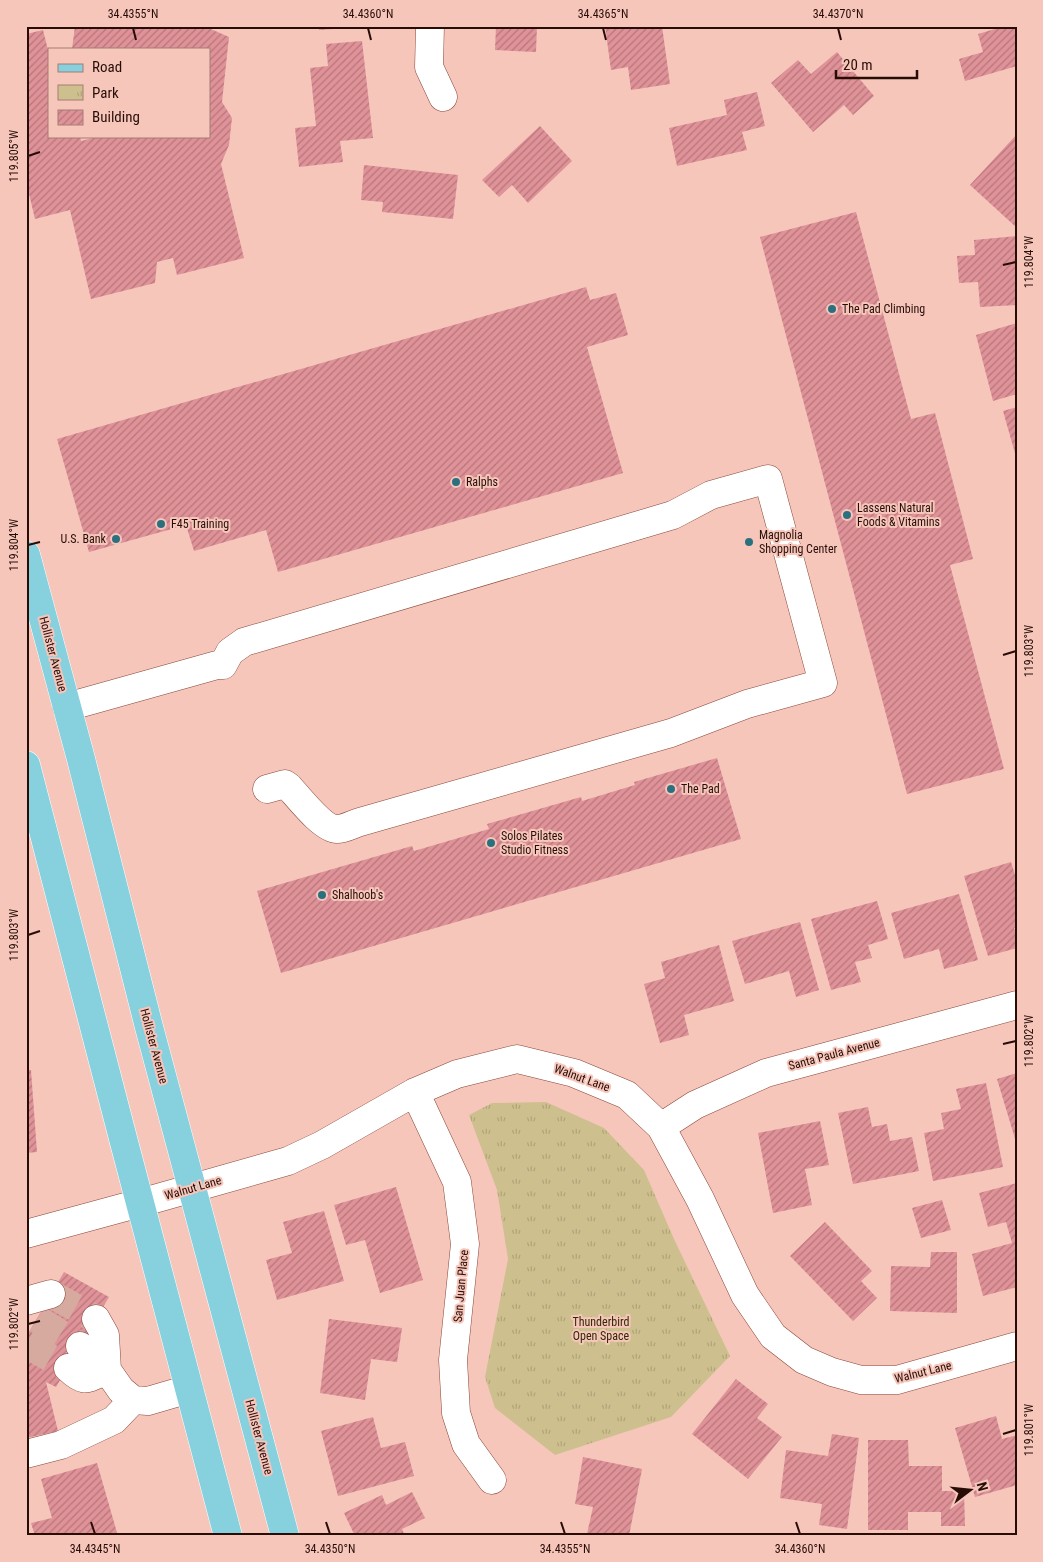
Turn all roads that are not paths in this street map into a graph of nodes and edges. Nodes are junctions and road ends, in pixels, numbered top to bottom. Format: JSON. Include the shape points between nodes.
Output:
{"nodes":[{"id":1,"x":430,"y":26,"type":"edge"},
{"id":2,"x":443,"y":97,"type":"dead end"},
{"id":3,"x":26,"y":555,"type":"edge"},
{"id":4,"x":67,"y":708,"type":"junction"},
{"id":5,"x":26,"y":765,"type":"edge"},
{"id":6,"x":267,"y":789,"type":"dead end"},
{"id":7,"x":1017,"y":1005,"type":"edge"},
{"id":8,"x":415,"y":1092,"type":"junction"},
{"id":9,"x":661,"y":1127,"type":"junction"},
{"id":10,"x":192,"y":1188,"type":"junction"},
{"id":11,"x":140,"y":1203,"type":"junction"},
{"id":12,"x":26,"y":1234,"type":"edge"},
{"id":13,"x":96,"y":1319,"type":"tunnel mouth"},
{"id":14,"x":1017,"y":1346,"type":"edge"},
{"id":15,"x":74,"y":1357,"type":"tunnel mouth"},
{"id":16,"x":107,"y":1370,"type":"junction"},
{"id":17,"x":189,"y":1389,"type":"junction"},
{"id":18,"x":134,"y":1400,"type":"junction"},
{"id":19,"x":26,"y":1454,"type":"edge"},
{"id":20,"x":492,"y":1480,"type":"dead end"},
{"id":21,"x":228,"y":1536,"type":"edge"},
{"id":22,"x":285,"y":1536,"type":"edge"}],
"edges":[{"from":1,"to":2,"type":"street","via":[[429,67]]},
{"from":3,"to":4,"type":"main road","name":"Hollister Avenue"},
{"from":4,"to":6,"type":"street","via":[[223,665],[230,652],[244,642],[673,515],[711,495],[768,478],[822,683],[747,704],[671,733],[341,829],[334,830],[324,824],[285,784]]},
{"from":4,"to":10,"type":"main road","name":"Hollister Avenue"},
{"from":5,"to":11,"type":"main road"},
{"from":7,"to":9,"type":"street","name":"Santa Paula Avenue","via":[[766,1072],[695,1105]]},
{"from":8,"to":9,"type":"street","name":"Walnut Lane","via":[[457,1074],[517,1059],[574,1073],[627,1095]]},
{"from":8,"to":10,"type":"street","name":"Walnut Lane","via":[[288,1161]]},
{"from":8,"to":20,"type":"street","name":"San Juan Place","via":[[457,1182],[465,1244],[453,1360],[456,1413],[466,1444]]},
{"from":9,"to":14,"type":"street","name":"Walnut Lane","via":[[700,1199],[745,1295],[773,1336],[804,1360],[861,1380],[897,1380]]},
{"from":10,"to":11,"type":"street","name":"Walnut Lane"},
{"from":10,"to":22,"type":"main road","name":"Hollister Avenue"},
{"from":11,"to":12,"type":"street","name":"Walnut Lane"},
{"from":11,"to":17,"type":"main road"},
{"from":13,"to":16,"type":"street","via":[[105,1335]]},
{"from":15,"to":16,"type":"street"},
{"from":16,"to":18,"type":"street","via":[[121,1390]]},
{"from":17,"to":18,"type":"street","via":[[148,1401]]},
{"from":17,"to":21,"type":"main road"},
{"from":18,"to":19,"type":"street","via":[[114,1420],[61,1445]]}]}
